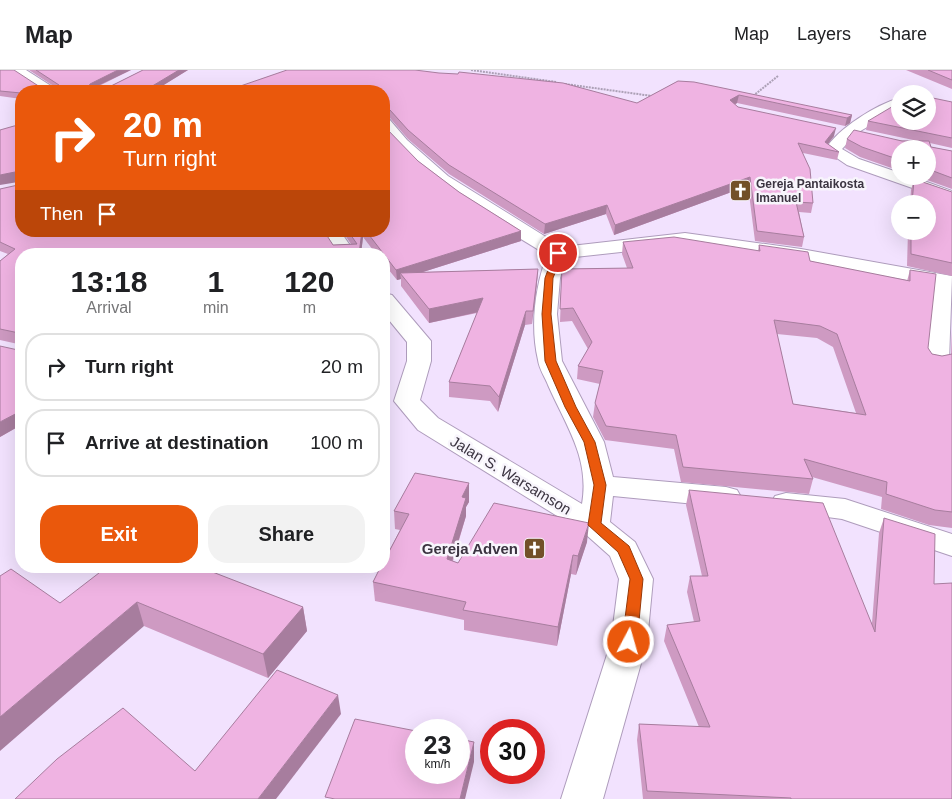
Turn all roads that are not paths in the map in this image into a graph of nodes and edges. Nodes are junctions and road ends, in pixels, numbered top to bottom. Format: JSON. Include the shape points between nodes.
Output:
{"nodes":[{"id":1,"x":16,"y":70,"type":"edge"},
{"id":2,"x":43,"y":85,"type":"edge"},
{"id":3,"x":891,"y":108,"type":"edge"},
{"id":4,"x":390,"y":130,"type":"edge"},
{"id":5,"x":830,"y":130,"type":"edge"},
{"id":6,"x":849,"y":134,"type":"junction"},
{"id":7,"x":867,"y":137,"type":"edge"},
{"id":8,"x":952,"y":198,"type":"edge"},
{"id":9,"x":334,"y":237,"type":"edge"},
{"id":10,"x":342,"y":248,"type":"edge"},
{"id":11,"x":558,"y":253,"type":"junction"},
{"id":12,"x":948,"y":282,"type":"edge"},
{"id":13,"x":390,"y":307,"type":"edge"},
{"id":14,"x":937,"y":361,"type":"edge"},
{"id":15,"x":395,"y":398,"type":"edge"},
{"id":16,"x":600,"y":485,"type":"junction"},
{"id":17,"x":594,"y":525,"type":"junction"},
{"id":18,"x":952,"y":545,"type":"edge"},
{"id":19,"x":582,"y":799,"type":"edge"}],
"edges":[{"from":1,"to":2,"type":"street"},
{"from":3,"to":6,"type":"street"},
{"from":4,"to":11,"type":"street","via":[[421,164]]},
{"from":5,"to":6,"type":"street"},
{"from":6,"to":7,"type":"street"},
{"from":6,"to":8,"type":"street","via":[[834,144],[832,150]]},
{"from":9,"to":10,"type":"street"},
{"from":11,"to":12,"type":"street","via":[[685,239],[801,255]]},
{"from":11,"to":16,"type":"street","via":[[549,278],[546,314],[550,361],[590,442]]},
{"from":12,"to":14,"type":"street"},
{"from":13,"to":15,"type":"street","name":"Jalan S. Warsamson","via":[[419,341],[418,361]]},
{"from":15,"to":17,"type":"street","name":"Jalan S. Warsamson","via":[[450,439]]},
{"from":16,"to":17,"type":"street"},
{"from":16,"to":18,"type":"street","via":[[845,509]]},
{"from":17,"to":19,"type":"street","name":"Jalan S. Warsamson","via":[[624,550],[636,579],[629,642]]}]}
